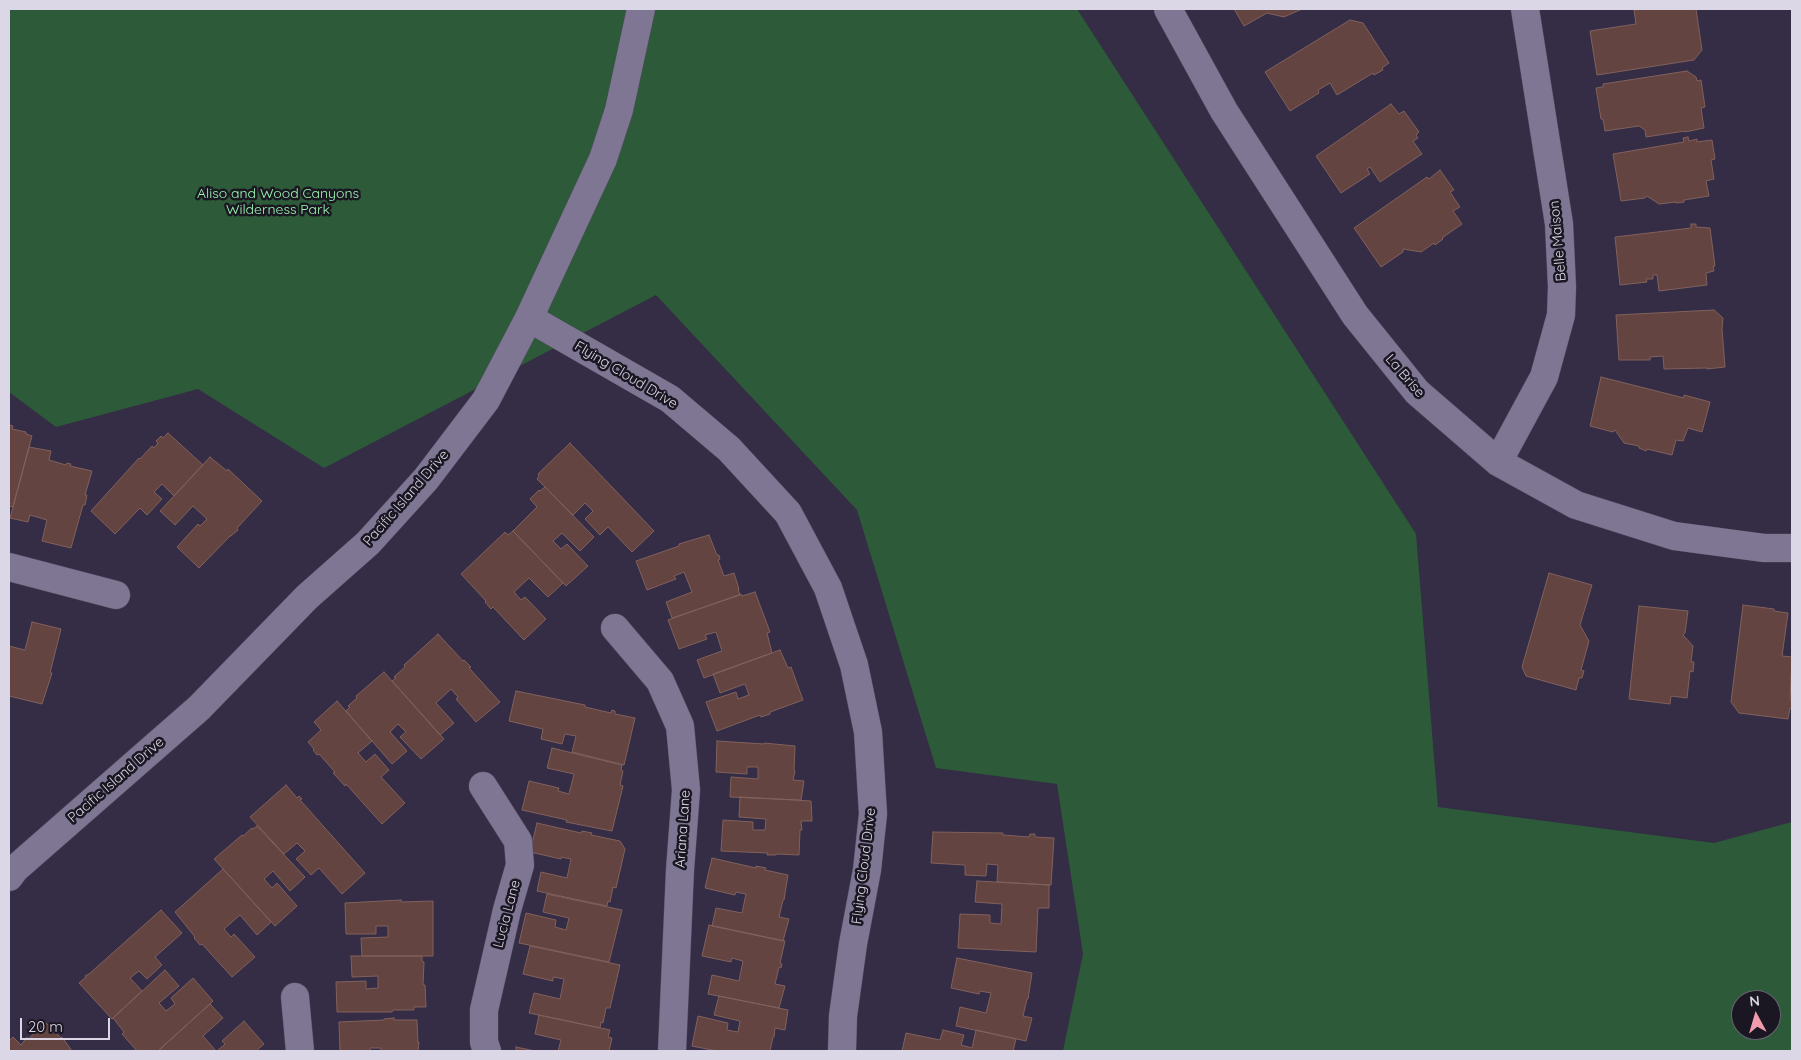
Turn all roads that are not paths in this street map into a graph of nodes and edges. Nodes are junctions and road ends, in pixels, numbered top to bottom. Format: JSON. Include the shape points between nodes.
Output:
{"nodes":[{"id":1,"x":641,"y":9,"type":"edge"},
{"id":2,"x":1168,"y":9,"type":"edge"},
{"id":3,"x":1524,"y":9,"type":"edge"},
{"id":4,"x":529,"y":318,"type":"junction"},
{"id":5,"x":1498,"y":462,"type":"junction"},
{"id":6,"x":1792,"y":548,"type":"edge"},
{"id":7,"x":9,"y":567,"type":"edge"},
{"id":8,"x":116,"y":595,"type":"dead end"},
{"id":9,"x":615,"y":628,"type":"dead end"},
{"id":10,"x":483,"y":786,"type":"dead end"},
{"id":11,"x":11,"y":869,"type":"edge"},
{"id":12,"x":295,"y":997,"type":"dead end"},
{"id":13,"x":300,"y":1051,"type":"edge"},
{"id":14,"x":487,"y":1051,"type":"edge"},
{"id":15,"x":672,"y":1051,"type":"edge"},
{"id":16,"x":842,"y":1051,"type":"edge"}],
"edges":[{"from":1,"to":4,"type":"street","name":"Pacific Island Drive","via":[[619,110],[603,159]]},
{"from":2,"to":5,"type":"street","name":"La Brise","via":[[1224,111],[1355,316],[1417,392]]},
{"from":3,"to":5,"type":"street","name":"Belle Maison","via":[[1559,224],[1561,315],[1544,377]]},
{"from":4,"to":11,"type":"street","name":"Pacific Island Drive","via":[[486,400],[426,479],[368,543],[307,597],[199,708]]},
{"from":4,"to":16,"type":"street","name":"Flying Cloud Drive","via":[[670,398],[729,449],[788,513],[828,588],[854,664],[868,732],[873,814],[843,1016]]},
{"from":5,"to":6,"type":"street","name":"La Brise","via":[[1576,506],[1674,536],[1764,548]]},
{"from":7,"to":8,"type":"street"},
{"from":9,"to":15,"type":"street","name":"Ariana Lane","via":[[660,681],[680,726],[686,790]]},
{"from":10,"to":14,"type":"street","name":"Lucia Lane","via":[[518,840],[520,866],[484,1010]]},
{"from":12,"to":13,"type":"street"}]}
